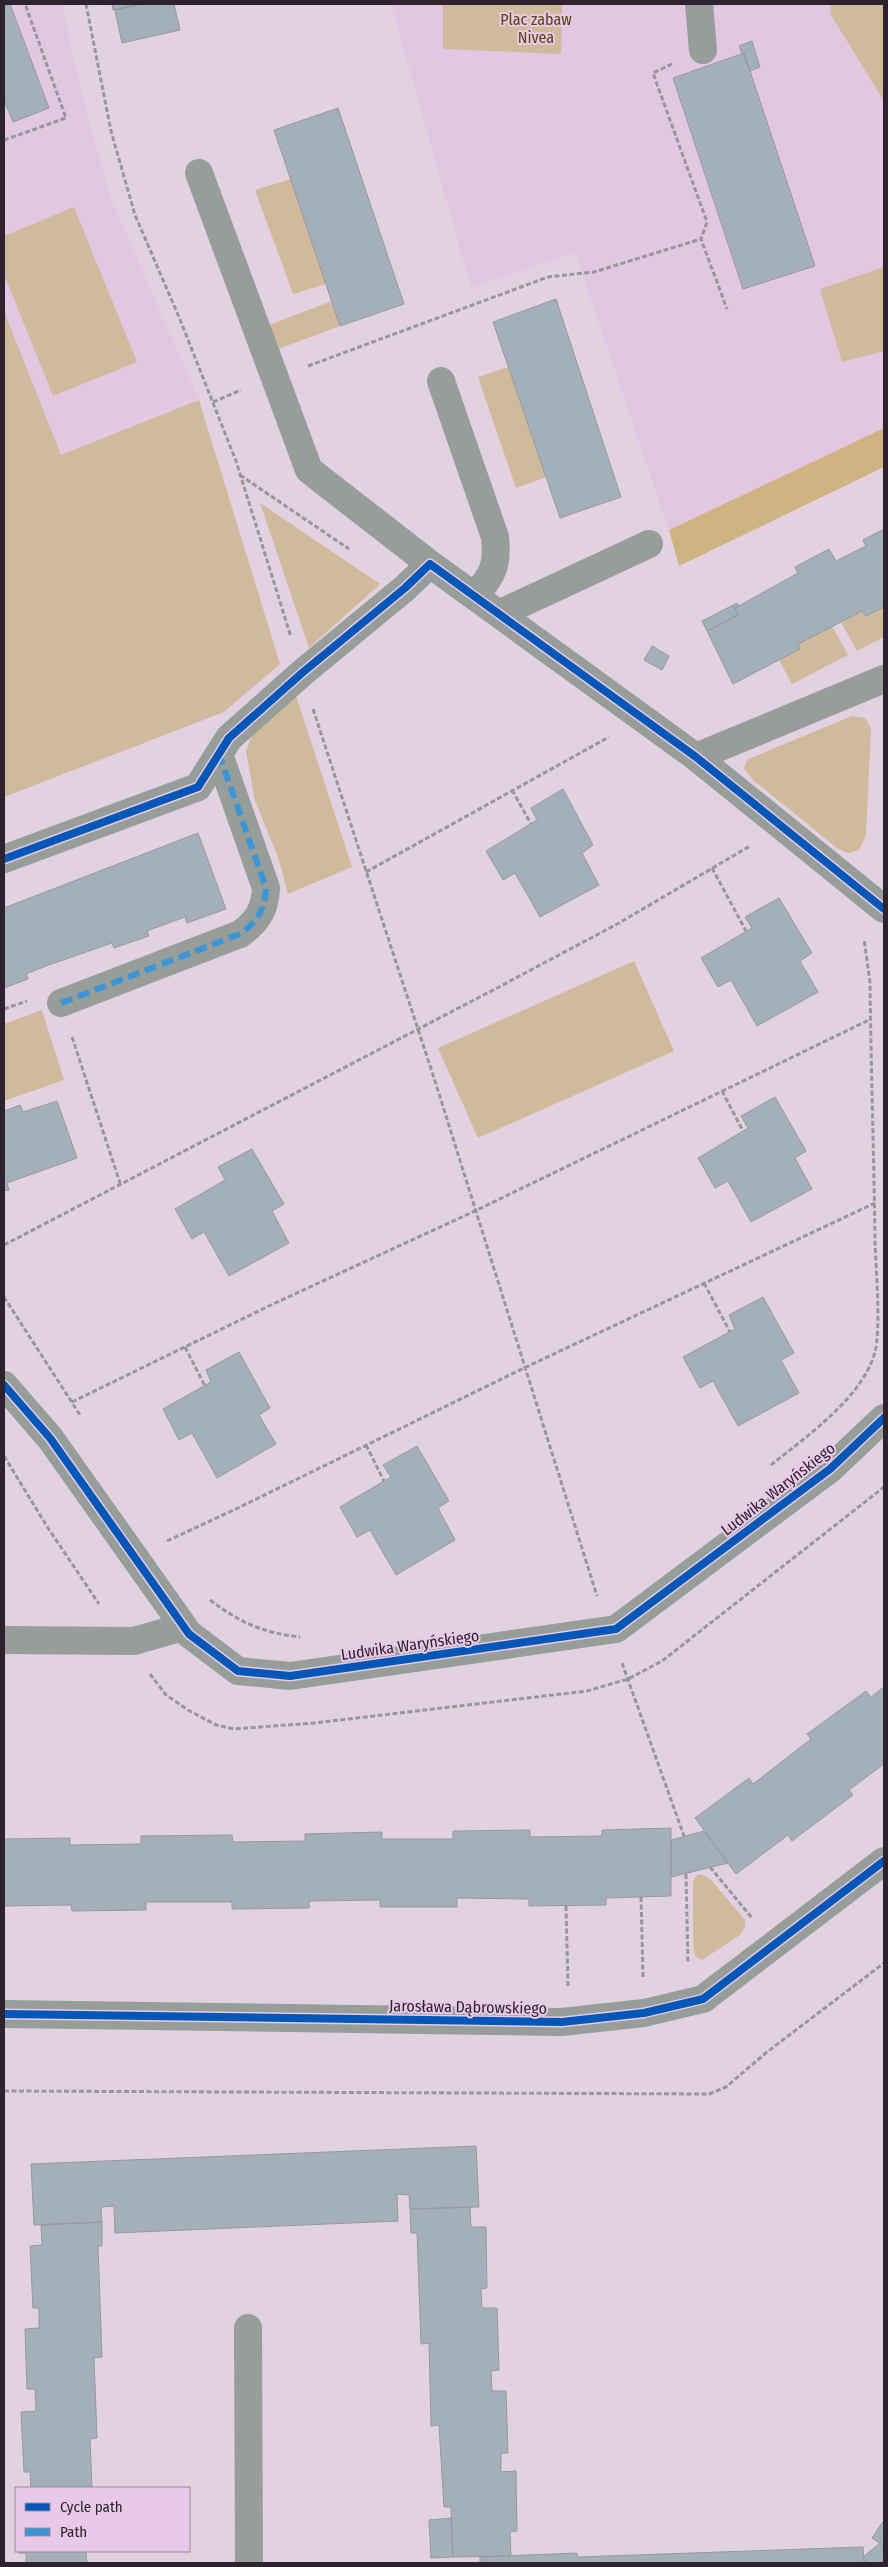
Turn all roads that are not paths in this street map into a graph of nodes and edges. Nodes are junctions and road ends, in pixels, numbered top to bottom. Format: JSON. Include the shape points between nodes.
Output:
{"nodes":[{"id":1,"x":699,"y":4,"type":"edge"},
{"id":2,"x":704,"y":50,"type":"road end"},
{"id":3,"x":199,"y":173,"type":"dead end"},
{"id":4,"x":441,"y":381,"type":"dead end"},
{"id":5,"x":649,"y":544,"type":"dead end"},
{"id":6,"x":430,"y":564,"type":"junction"},
{"id":7,"x":476,"y":595,"type":"junction"},
{"id":8,"x":501,"y":613,"type":"junction"},
{"id":9,"x":884,"y":679,"type":"edge"},
{"id":10,"x":218,"y":754,"type":"junction"},
{"id":11,"x":696,"y":757,"type":"junction"},
{"id":12,"x":4,"y":859,"type":"edge"},
{"id":13,"x":884,"y":909,"type":"edge"},
{"id":14,"x":62,"y":1003,"type":"road end"},
{"id":15,"x":4,"y":1385,"type":"edge"},
{"id":16,"x":884,"y":1418,"type":"edge"},
{"id":17,"x":184,"y":1627,"type":"junction"},
{"id":18,"x":4,"y":1640,"type":"edge"},
{"id":19,"x":884,"y":1861,"type":"edge"},
{"id":20,"x":4,"y":2014,"type":"edge"},
{"id":21,"x":248,"y":2328,"type":"dead end"},
{"id":22,"x":249,"y":2563,"type":"edge"}],
"edges":[{"from":1,"to":2,"type":"street"},
{"from":3,"to":6,"type":"street","via":[[308,470]]},
{"from":4,"to":7,"type":"street","via":[[495,537],[497,557],[492,574]]},
{"from":5,"to":8,"type":"street"},
{"from":6,"to":7,"type":"street"},
{"from":6,"to":10,"type":"street","via":[[229,738]]},
{"from":7,"to":8,"type":"street"},
{"from":8,"to":11,"type":"street"},
{"from":9,"to":11,"type":"street"},
{"from":10,"to":12,"type":"street","via":[[198,787]]},
{"from":10,"to":14,"type":"street","via":[[266,888],[260,915],[240,934]]},
{"from":11,"to":13,"type":"street"},
{"from":15,"to":17,"type":"street","name":"Ludwika Waryńskiego","via":[[50,1438]]},
{"from":16,"to":17,"type":"street","name":"Ludwika Waryńskiego","via":[[830,1469],[616,1630],[290,1676],[238,1671]]},
{"from":17,"to":18,"type":"street","via":[[134,1641]]},
{"from":19,"to":20,"type":"street","name":"Jarosława Dąbrowskiego","via":[[703,1999],[644,2013],[562,2022]]},
{"from":21,"to":22,"type":"street"}]}
